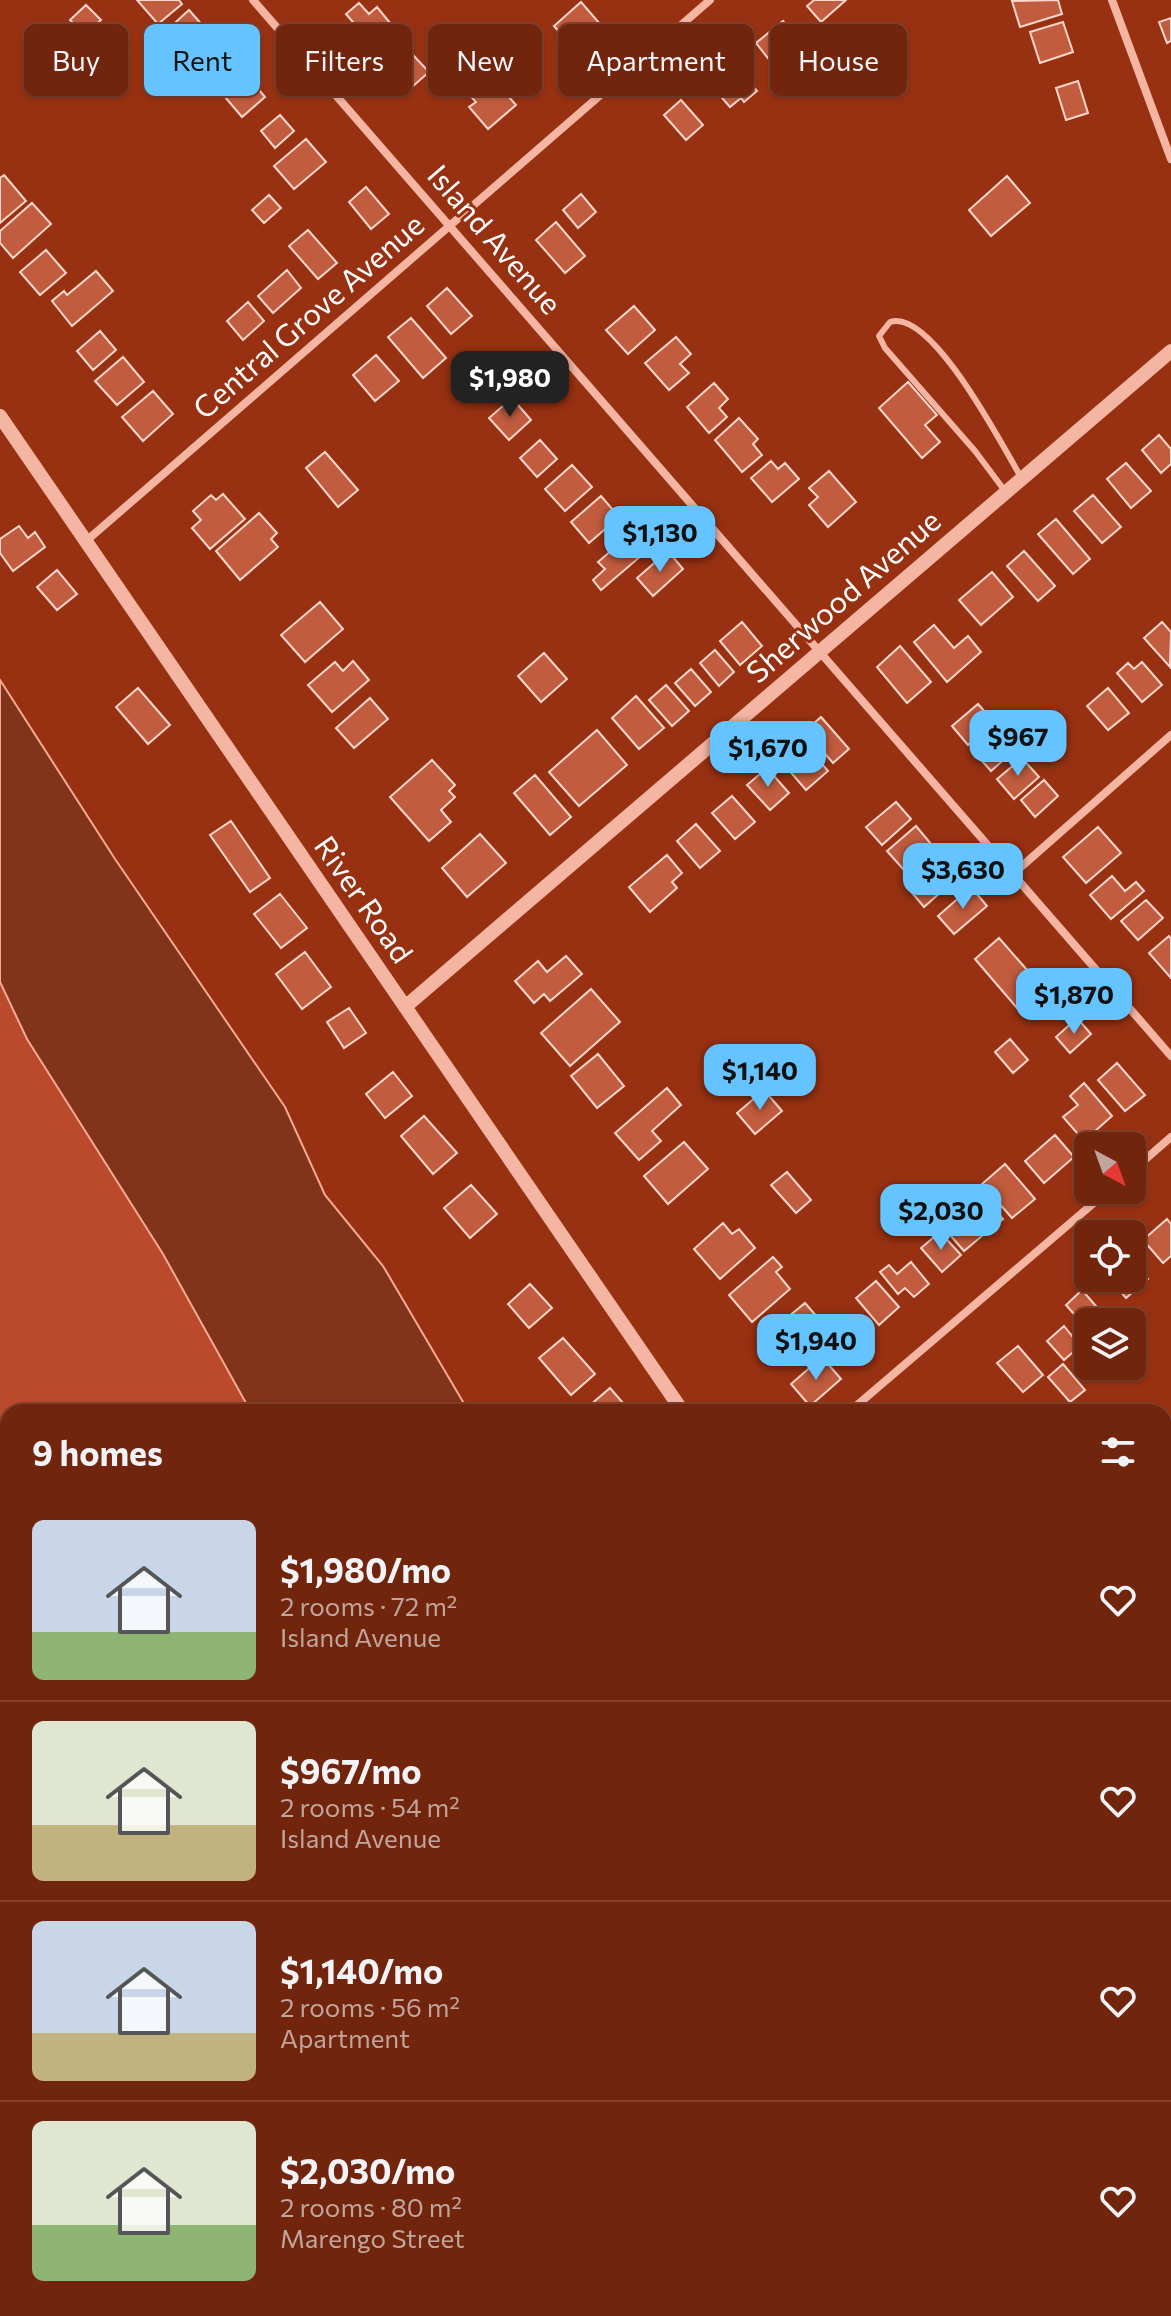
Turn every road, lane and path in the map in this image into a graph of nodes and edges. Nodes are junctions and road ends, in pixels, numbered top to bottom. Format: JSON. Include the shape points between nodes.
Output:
{"nodes":[{"id":1,"x":253,"y":0,"type":"edge"},
{"id":2,"x":710,"y":0,"type":"edge"},
{"id":3,"x":1112,"y":0,"type":"edge"},
{"id":4,"x":1171,"y":159,"type":"edge"},
{"id":5,"x":450,"y":226,"type":"junction"},
{"id":6,"x":1171,"y":351,"type":"edge"},
{"id":7,"x":0,"y":416,"type":"edge"},
{"id":8,"x":1022,"y":479,"type":"junction"},
{"id":9,"x":1006,"y":492,"type":"junction"},
{"id":10,"x":84,"y":543,"type":"junction"},
{"id":11,"x":819,"y":652,"type":"junction"},
{"id":12,"x":1171,"y":735,"type":"edge"},
{"id":13,"x":1013,"y":874,"type":"junction"},
{"id":14,"x":405,"y":1007,"type":"junction"},
{"id":15,"x":1171,"y":1056,"type":"edge"},
{"id":16,"x":1171,"y":1137,"type":"edge"},
{"id":17,"x":1146,"y":1159,"type":"edge"},
{"id":18,"x":1093,"y":1204,"type":"edge"},
{"id":19,"x":678,"y":1404,"type":"edge"},
{"id":20,"x":858,"y":1404,"type":"edge"}],
"edges":[{"from":1,"to":5,"type":"street","name":"Island Avenue"},
{"from":2,"to":5,"type":"street","name":"Central Grove Avenue"},
{"from":3,"to":4,"type":"street"},
{"from":5,"to":10,"type":"street","name":"Central Grove Avenue"},
{"from":5,"to":11,"type":"street","name":"Island Avenue"},
{"from":6,"to":8,"type":"street","name":"Sherwood Avenue"},
{"from":7,"to":10,"type":"street","name":"River Road"},
{"from":8,"to":9,"type":"street","name":"Sherwood Avenue"},
{"from":8,"to":9,"type":"lane","via":[[971,392],[938,350],[905,320],[890,322],[879,336],[885,348]]},
{"from":9,"to":11,"type":"street","name":"Sherwood Avenue"},
{"from":10,"to":14,"type":"street","name":"River Road"},
{"from":11,"to":13,"type":"street","name":"Island Avenue"},
{"from":11,"to":14,"type":"street","name":"Sherwood Avenue"},
{"from":12,"to":13,"type":"street"},
{"from":13,"to":15,"type":"street","name":"Island Avenue"},
{"from":14,"to":19,"type":"street","name":"River Road"},
{"from":16,"to":17,"type":"street"},
{"from":18,"to":20,"type":"street"}]}
